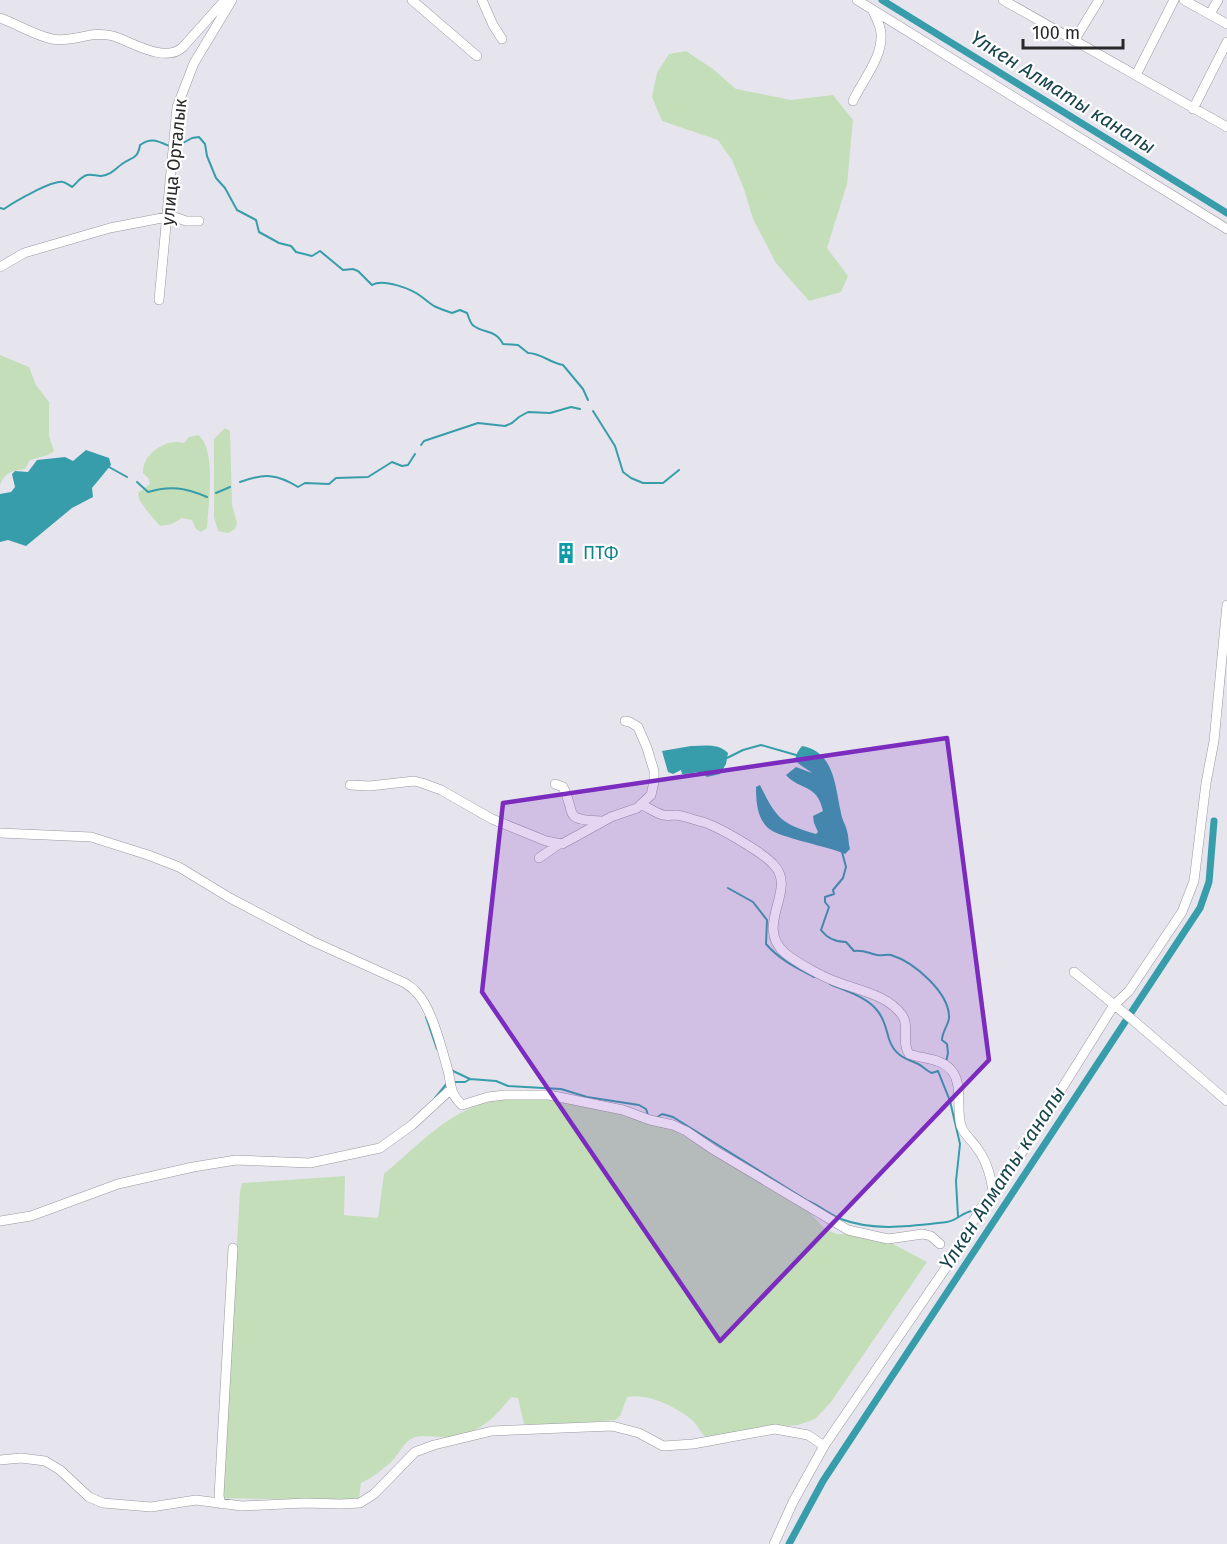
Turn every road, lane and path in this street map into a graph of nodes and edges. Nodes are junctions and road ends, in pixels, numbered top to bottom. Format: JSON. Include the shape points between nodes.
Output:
{"nodes":[{"id":1,"x":225,"y":0,"type":"edge"},
{"id":2,"x":232,"y":0,"type":"edge"},
{"id":3,"x":411,"y":0,"type":"edge"},
{"id":4,"x":482,"y":0,"type":"edge"},
{"id":5,"x":857,"y":0,"type":"edge"},
{"id":6,"x":1004,"y":0,"type":"edge"},
{"id":7,"x":1098,"y":0,"type":"edge"},
{"id":8,"x":1174,"y":0,"type":"edge"},
{"id":9,"x":1184,"y":0,"type":"edge"},
{"id":10,"x":1218,"y":0,"type":"edge"},
{"id":11,"x":873,"y":11,"type":"junction"},
{"id":12,"x":1210,"y":14,"type":"junction"},
{"id":13,"x":0,"y":18,"type":"edge"},
{"id":14,"x":1227,"y":24,"type":"edge"},
{"id":15,"x":502,"y":39,"type":"dead end"},
{"id":16,"x":1074,"y":41,"type":"junction"},
{"id":17,"x":1227,"y":42,"type":"edge"},
{"id":18,"x":477,"y":56,"type":"dead end"},
{"id":19,"x":1136,"y":75,"type":"junction"},
{"id":20,"x":853,"y":101,"type":"dead end"},
{"id":21,"x":1193,"y":110,"type":"junction"},
{"id":22,"x":1227,"y":128,"type":"edge"},
{"id":23,"x":168,"y":217,"type":"junction"},
{"id":24,"x":199,"y":221,"type":"dead end"},
{"id":25,"x":1227,"y":229,"type":"edge"},
{"id":26,"x":0,"y":267,"type":"edge"},
{"id":27,"x":159,"y":300,"type":"dead end"},
{"id":28,"x":1227,"y":605,"type":"edge"},
{"id":29,"x":625,"y":722,"type":"dead end"},
{"id":30,"x":555,"y":784,"type":"dead end"},
{"id":31,"x":350,"y":785,"type":"dead end"},
{"id":32,"x":642,"y":805,"type":"junction"},
{"id":33,"x":603,"y":822,"type":"junction"},
{"id":34,"x":0,"y":832,"type":"edge"},
{"id":35,"x":559,"y":844,"type":"junction"},
{"id":36,"x":539,"y":858,"type":"dead end"},
{"id":37,"x":1074,"y":972,"type":"dead end"},
{"id":38,"x":1116,"y":1008,"type":"junction"},
{"id":39,"x":450,"y":1090,"type":"junction"},
{"id":40,"x":1227,"y":1101,"type":"edge"},
{"id":41,"x":989,"y":1173,"type":"junction"},
{"id":42,"x":1009,"y":1173,"type":"junction"},
{"id":43,"x":993,"y":1192,"type":"junction"},
{"id":44,"x":0,"y":1221,"type":"edge"},
{"id":45,"x":940,"y":1244,"type":"dead end"},
{"id":46,"x":233,"y":1248,"type":"dead end"},
{"id":47,"x":824,"y":1446,"type":"junction"},
{"id":48,"x":0,"y":1460,"type":"edge"},
{"id":49,"x":221,"y":1504,"type":"junction"},
{"id":50,"x":774,"y":1544,"type":"edge"}],
"edges":[{"from":1,"to":13,"type":"street","via":[[178,52],[171,53],[148,50],[111,35],[53,39]]},
{"from":2,"to":23,"type":"street","name":"улица Орталык","via":[[194,63],[180,97]]},
{"from":3,"to":18,"type":"street"},
{"from":4,"to":15,"type":"street"},
{"from":5,"to":11,"type":"street"},
{"from":6,"to":16,"type":"street"},
{"from":7,"to":16,"type":"street"},
{"from":8,"to":19,"type":"street"},
{"from":9,"to":12,"type":"street"},
{"from":10,"to":12,"type":"street"},
{"from":11,"to":20,"type":"street","via":[[881,40]]},
{"from":11,"to":25,"type":"street"},
{"from":12,"to":14,"type":"street"},
{"from":16,"to":19,"type":"street"},
{"from":17,"to":21,"type":"street"},
{"from":19,"to":21,"type":"street"},
{"from":21,"to":22,"type":"street"},
{"from":23,"to":24,"type":"street"},
{"from":23,"to":26,"type":"street","via":[[99,231],[24,253]]},
{"from":23,"to":27,"type":"street","name":"улица Орталык"},
{"from":28,"to":38,"type":"street","via":[[1214,741],[1194,880],[1182,912]]},
{"from":29,"to":32,"type":"street","via":[[638,727],[654,771],[651,795]]},
{"from":30,"to":33,"type":"street","via":[[564,787],[569,810],[578,819]]},
{"from":31,"to":35,"type":"street","via":[[422,783],[492,819]]},
{"from":32,"to":33,"type":"street"},
{"from":32,"to":41,"type":"street","via":[[666,816],[673,814],[717,827],[774,864],[781,875],[781,890],[772,924],[783,951],[834,981],[885,1000],[902,1014],[909,1054],[945,1064],[953,1071],[962,1128]]},
{"from":33,"to":35,"type":"street"},
{"from":34,"to":39,"type":"street","via":[[91,837],[179,867],[312,941],[405,983],[417,992],[427,1008],[448,1069]]},
{"from":35,"to":36,"type":"street"},
{"from":37,"to":38,"type":"street"},
{"from":38,"to":40,"type":"street"},
{"from":38,"to":42,"type":"street"},
{"from":39,"to":44,"type":"street","via":[[380,1148],[310,1163],[236,1160],[193,1167],[118,1184],[31,1216]]},
{"from":39,"to":45,"type":"street","via":[[462,1105],[505,1095],[549,1095],[673,1125],[838,1226],[888,1239],[924,1234]]},
{"from":41,"to":42,"type":"street"},
{"from":41,"to":43,"type":"street"},
{"from":42,"to":43,"type":"street"},
{"from":43,"to":47,"type":"street"},
{"from":46,"to":49,"type":"street"},
{"from":47,"to":49,"type":"street","via":[[808,1436],[775,1429],[663,1446],[639,1433],[612,1426],[492,1431],[415,1452],[360,1503]]},
{"from":47,"to":50,"type":"street"},
{"from":48,"to":49,"type":"street","via":[[45,1461],[89,1497],[103,1503],[151,1507],[196,1500]]}]}
